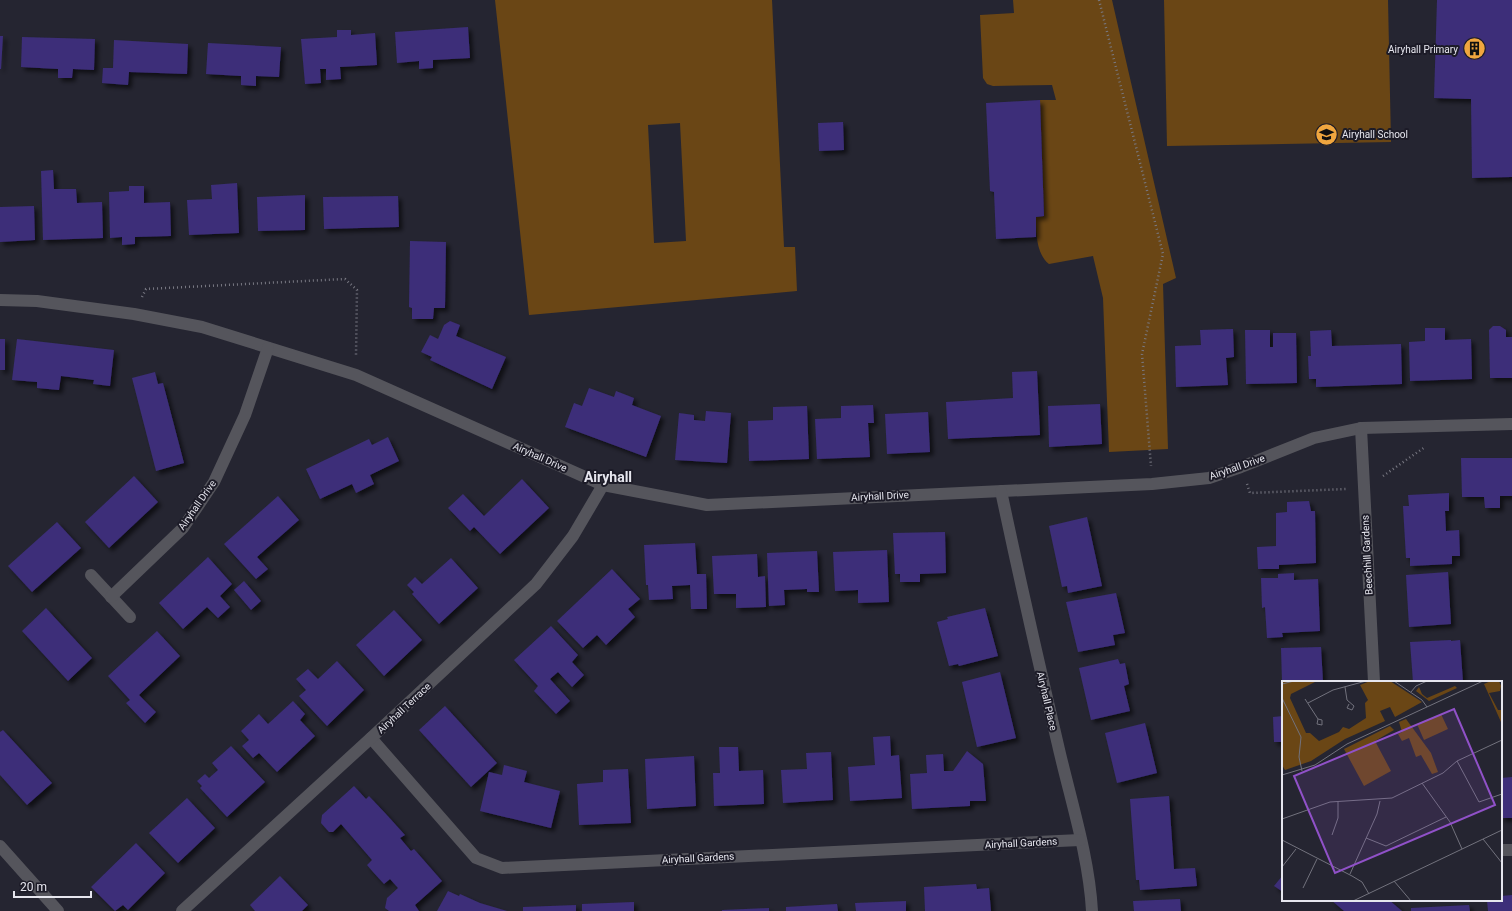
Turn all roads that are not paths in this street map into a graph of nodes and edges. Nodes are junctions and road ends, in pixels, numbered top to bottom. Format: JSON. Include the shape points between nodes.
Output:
{"nodes":[{"id":1,"x":0,"y":300,"type":"edge"},
{"id":2,"x":268,"y":348,"type":"junction"},
{"id":3,"x":1512,"y":424,"type":"edge"},
{"id":4,"x":1361,"y":428,"type":"junction"},
{"id":5,"x":603,"y":485,"type":"junction"},
{"id":6,"x":1000,"y":491,"type":"junction"},
{"id":7,"x":91,"y":575,"type":"dead end"},
{"id":8,"x":111,"y":596,"type":"junction"},
{"id":9,"x":130,"y":618,"type":"dead end"},
{"id":10,"x":1374,"y":681,"type":"edge"},
{"id":11,"x":371,"y":738,"type":"junction"},
{"id":12,"x":1080,"y":840,"type":"junction"},
{"id":13,"x":0,"y":846,"type":"edge"},
{"id":14,"x":58,"y":911,"type":"edge"},
{"id":15,"x":182,"y":911,"type":"edge"},
{"id":16,"x":1092,"y":911,"type":"edge"}],
"edges":[{"from":1,"to":2,"type":"street","name":"Airyhall Drive","via":[[37,301],[134,314],[202,327]]},
{"from":2,"to":5,"type":"street","name":"Airyhall Drive","via":[[356,375]]},
{"from":2,"to":8,"type":"street","name":"Airyhall Drive","via":[[245,415],[214,482],[183,528]]},
{"from":3,"to":4,"type":"street","name":"Airyhall Drive"},
{"from":4,"to":6,"type":"street","name":"Airyhall Drive","via":[[1314,438],[1209,478],[1152,484]]},
{"from":4,"to":10,"type":"street","name":"Beechhill Gardens"},
{"from":5,"to":6,"type":"street","name":"Airyhall Drive","via":[[708,505]]},
{"from":5,"to":11,"type":"street","name":"Airyhall Terrace","via":[[573,536],[536,584]]},
{"from":6,"to":12,"type":"street","name":"Airyhall Place"},
{"from":7,"to":8,"type":"street"},
{"from":8,"to":9,"type":"street"},
{"from":11,"to":12,"type":"street","name":"Airyhall Gardens","via":[[476,858],[502,868]]},
{"from":11,"to":15,"type":"street","name":"Airyhall Terrace"},
{"from":12,"to":16,"type":"street","name":"Airyhall Place"},
{"from":13,"to":14,"type":"street"}]}
